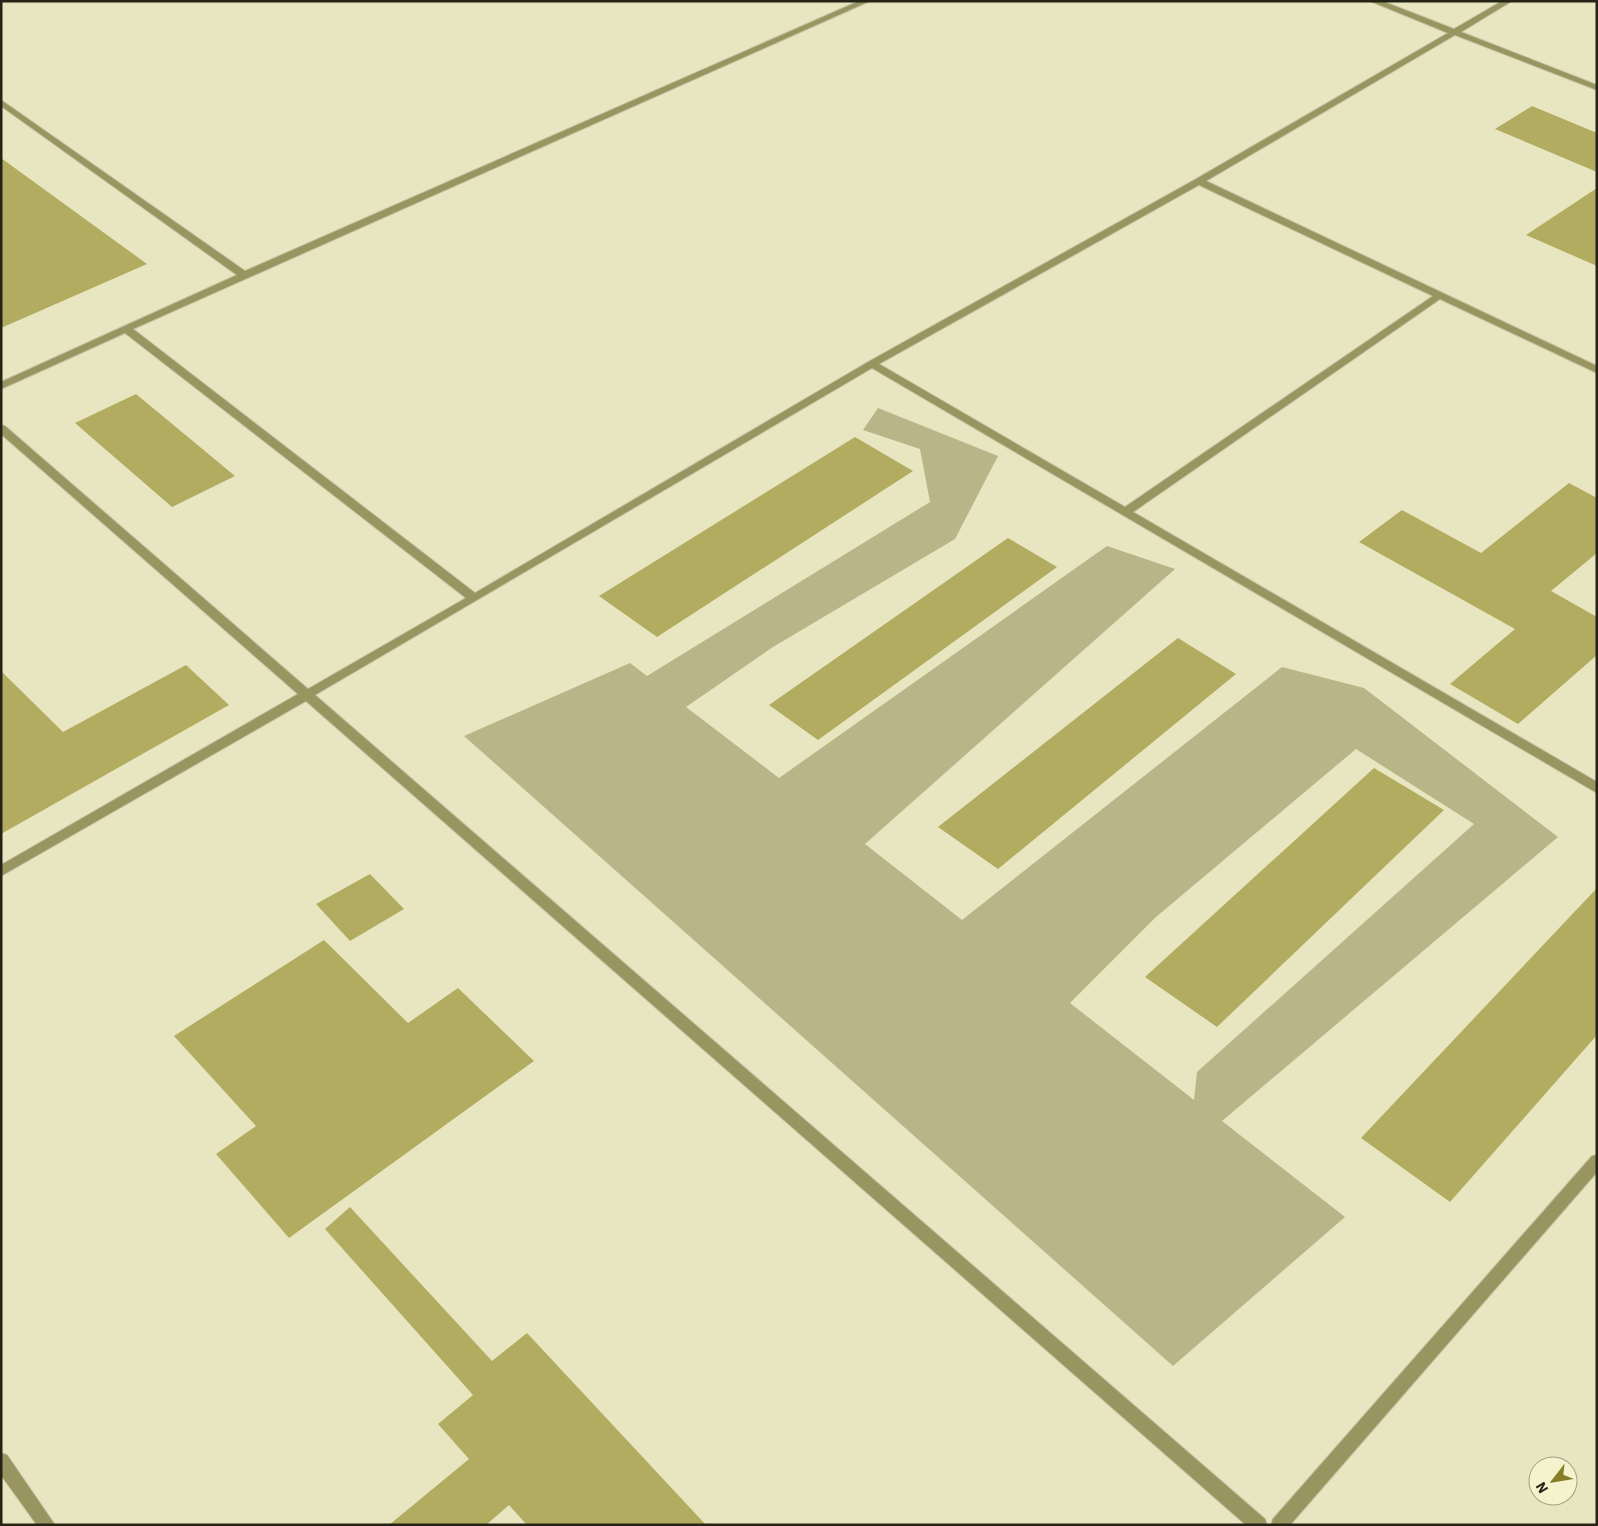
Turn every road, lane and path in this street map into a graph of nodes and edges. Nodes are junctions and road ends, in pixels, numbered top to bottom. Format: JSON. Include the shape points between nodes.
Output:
{"nodes":[{"id":1,"x":866,"y":1,"type":"edge"},
{"id":2,"x":1374,"y":1,"type":"edge"},
{"id":3,"x":1508,"y":1,"type":"edge"},
{"id":4,"x":1456,"y":33,"type":"junction"},
{"id":5,"x":1597,"y":88,"type":"edge"},
{"id":6,"x":1,"y":102,"type":"edge"},
{"id":7,"x":1199,"y":181,"type":"junction"},
{"id":8,"x":244,"y":275,"type":"junction"},
{"id":9,"x":1440,"y":295,"type":"junction"},
{"id":10,"x":126,"y":329,"type":"junction"},
{"id":11,"x":872,"y":364,"type":"junction"},
{"id":12,"x":1597,"y":370,"type":"edge"},
{"id":13,"x":1,"y":386,"type":"edge"},
{"id":14,"x":1,"y":428,"type":"edge"},
{"id":15,"x":1125,"y":512,"type":"junction"},
{"id":16,"x":474,"y":598,"type":"junction"},
{"id":17,"x":307,"y":694,"type":"junction"},
{"id":18,"x":1597,"y":788,"type":"edge"},
{"id":19,"x":1,"y":870,"type":"edge"},
{"id":20,"x":1597,"y":1161,"type":"edge"},
{"id":21,"x":1,"y":1461,"type":"edge"},
{"id":22,"x":47,"y":1525,"type":"edge"},
{"id":23,"x":1259,"y":1525,"type":"edge"},
{"id":24,"x":1280,"y":1525,"type":"edge"}],
"edges":[{"from":1,"to":8,"type":"lane"},
{"from":2,"to":4,"type":"lane"},
{"from":3,"to":4,"type":"lane"},
{"from":4,"to":5,"type":"lane"},
{"from":4,"to":7,"type":"lane"},
{"from":6,"to":8,"type":"lane"},
{"from":7,"to":9,"type":"lane"},
{"from":7,"to":11,"type":"lane"},
{"from":8,"to":10,"type":"lane"},
{"from":9,"to":12,"type":"lane"},
{"from":9,"to":15,"type":"lane"},
{"from":10,"to":13,"type":"lane"},
{"from":10,"to":16,"type":"lane"},
{"from":11,"to":15,"type":"lane"},
{"from":11,"to":16,"type":"lane"},
{"from":14,"to":17,"type":"lane"},
{"from":15,"to":18,"type":"lane"},
{"from":16,"to":17,"type":"lane"},
{"from":17,"to":19,"type":"lane"},
{"from":17,"to":23,"type":"lane"},
{"from":20,"to":24,"type":"lane"},
{"from":21,"to":22,"type":"lane"}]}
